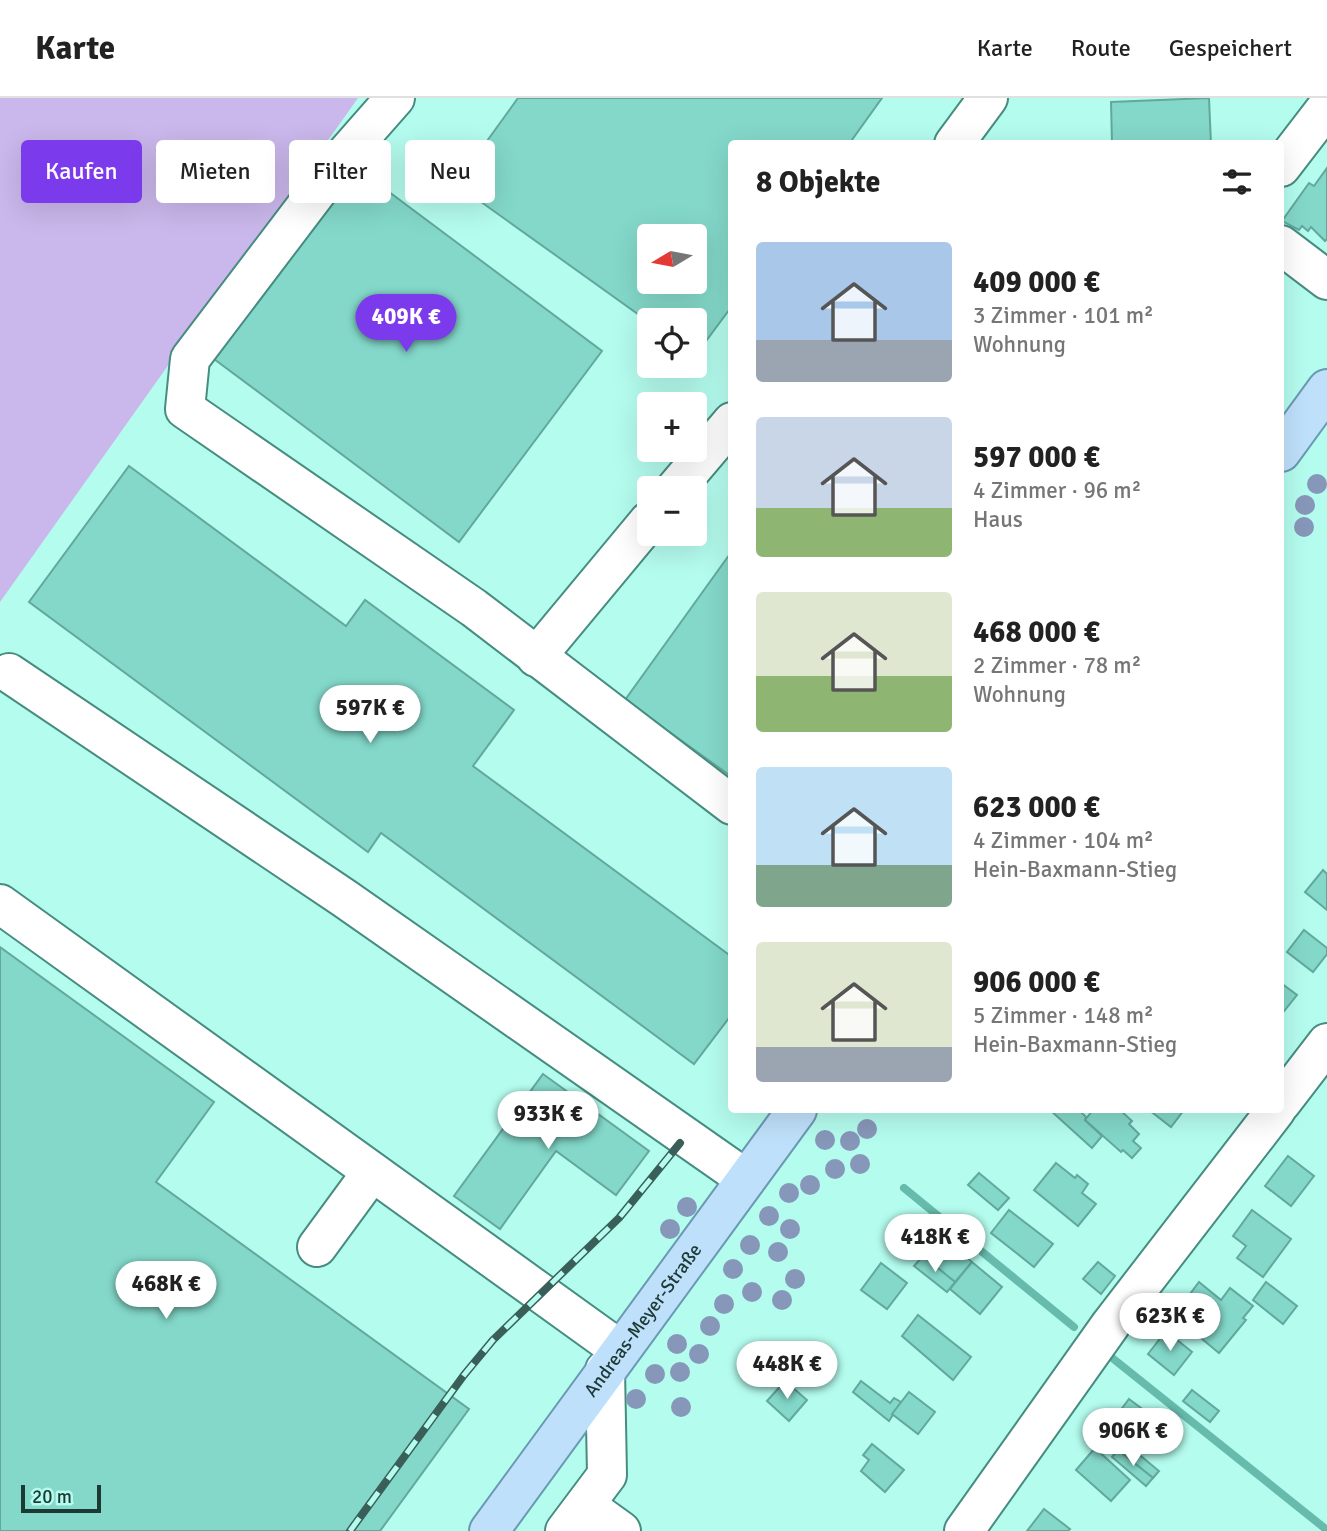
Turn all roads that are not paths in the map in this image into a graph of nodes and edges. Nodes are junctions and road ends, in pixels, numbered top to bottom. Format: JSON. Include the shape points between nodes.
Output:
{"nodes":[{"id":1,"x":395,"y":98,"type":"edge"},
{"id":2,"x":988,"y":98,"type":"edge"},
{"id":3,"x":1327,"y":107,"type":"edge"},
{"id":4,"x":957,"y":140,"type":"edge"},
{"id":5,"x":1284,"y":163,"type":"edge"},
{"id":6,"x":1284,"y":247,"type":"edge"},
{"id":7,"x":1327,"y":280,"type":"edge"},
{"id":8,"x":1327,"y":389,"type":"edge"},
{"id":9,"x":728,"y":427,"type":"edge"},
{"id":10,"x":1284,"y":448,"type":"edge"},
{"id":11,"x":686,"y":476,"type":"edge"},
{"id":12,"x":637,"y":535,"type":"edge"},
{"id":13,"x":536,"y":657,"type":"junction"},
{"id":14,"x":9,"y":673,"type":"dead end"},
{"id":15,"x":728,"y":802,"type":"edge"},
{"id":16,"x":0,"y":904,"type":"edge"},
{"id":17,"x":1327,"y":1043,"type":"edge"},
{"id":18,"x":1284,"y":1099,"type":"edge"},
{"id":19,"x":795,"y":1113,"type":"edge"},
{"id":20,"x":1274,"y":1113,"type":"edge"},
{"id":21,"x":372,"y":1172,"type":"junction"},
{"id":22,"x":746,"y":1179,"type":"junction"},
{"id":23,"x":317,"y":1247,"type":"dead end"},
{"id":24,"x":613,"y":1360,"type":"junction"},
{"id":25,"x":575,"y":1518,"type":"edge"},
{"id":26,"x":489,"y":1531,"type":"edge"},
{"id":27,"x":621,"y":1531,"type":"edge"},
{"id":28,"x":964,"y":1531,"type":"edge"}],
"edges":[{"from":1,"to":13,"type":"street","via":[[344,156],[190,359],[184,409],[474,608]]},
{"from":2,"to":4,"type":"street"},
{"from":3,"to":5,"type":"street"},
{"from":6,"to":7,"type":"street"},
{"from":8,"to":10,"type":"main road"},
{"from":9,"to":11,"type":"street"},
{"from":12,"to":13,"type":"street"},
{"from":13,"to":15,"type":"street"},
{"from":14,"to":22,"type":"street","via":[[344,898]]},
{"from":16,"to":21,"type":"street"},
{"from":17,"to":18,"type":"street"},
{"from":19,"to":22,"type":"main road","name":"Andreas-Meyer-Straße"},
{"from":20,"to":28,"type":"street","via":[[1111,1324]]},
{"from":21,"to":23,"type":"street"},
{"from":21,"to":24,"type":"street"},
{"from":22,"to":24,"type":"main road","name":"Andreas-Meyer-Straße"},
{"from":24,"to":25,"type":"street","via":[[607,1475]]},
{"from":24,"to":26,"type":"main road","name":"Andreas-Meyer-Straße"},
{"from":25,"to":27,"type":"street"}]}
